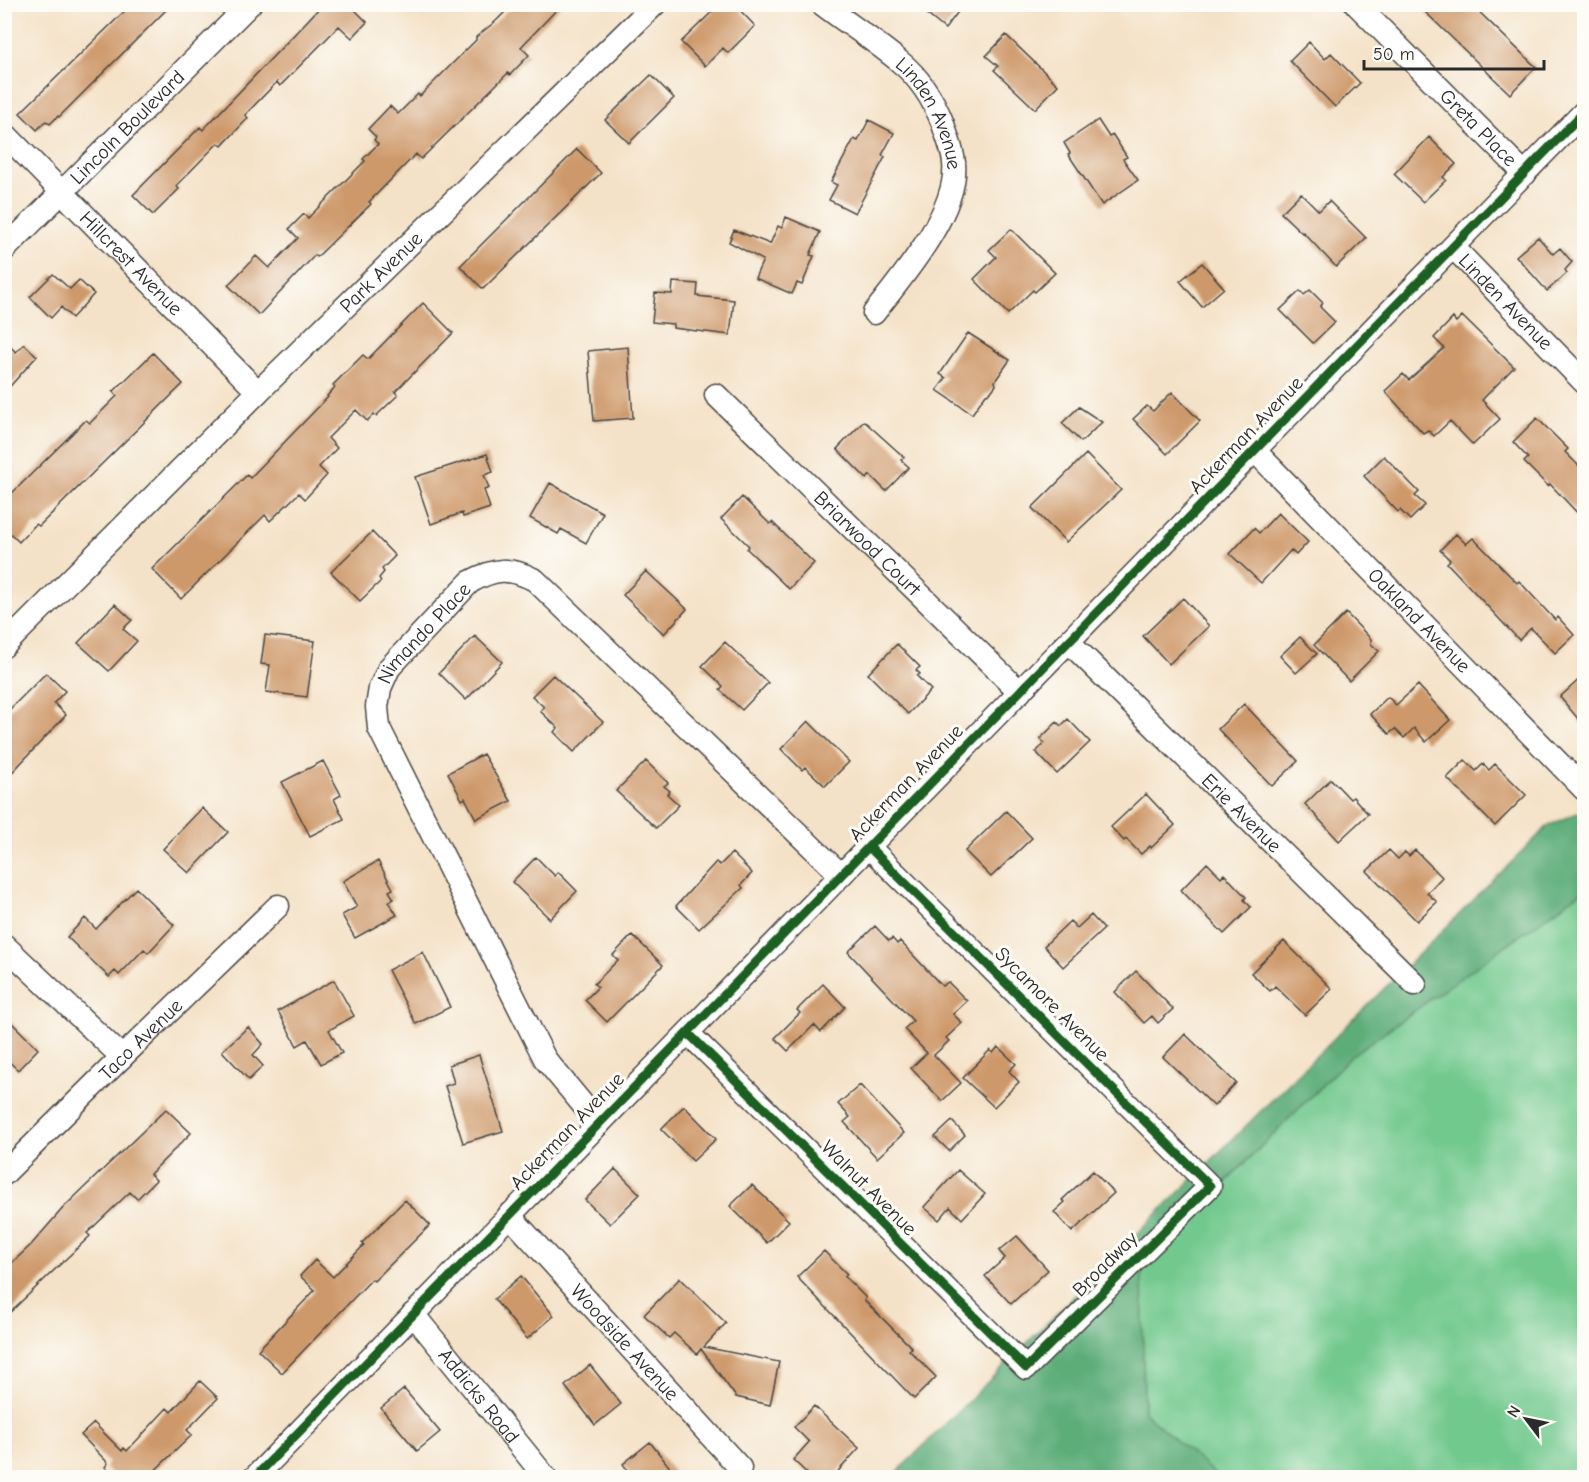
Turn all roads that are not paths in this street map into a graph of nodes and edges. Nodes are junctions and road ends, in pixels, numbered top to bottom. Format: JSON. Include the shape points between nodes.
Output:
{"nodes":[{"id":1,"x":250,"y":4,"type":"edge"},
{"id":2,"x":655,"y":4,"type":"edge"},
{"id":3,"x":822,"y":4,"type":"edge"},
{"id":4,"x":1356,"y":4,"type":"edge"},
{"id":5,"x":1584,"y":112,"type":"edge"},
{"id":6,"x":4,"y":133,"type":"edge"},
{"id":7,"x":1525,"y":174,"type":"junction"},
{"id":8,"x":63,"y":191,"type":"junction"},
{"id":9,"x":1454,"y":247,"type":"junction"},
{"id":10,"x":4,"y":250,"type":"edge"},
{"id":11,"x":874,"y":313,"type":"dead end"},
{"id":12,"x":1584,"y":382,"type":"edge"},
{"id":13,"x":258,"y":392,"type":"junction"},
{"id":14,"x":716,"y":395,"type":"dead end"},
{"id":15,"x":1255,"y":451,"type":"junction"},
{"id":16,"x":1069,"y":642,"type":"junction"},
{"id":17,"x":4,"y":646,"type":"edge"},
{"id":18,"x":1020,"y":692,"type":"junction"},
{"id":19,"x":1584,"y":789,"type":"edge"},
{"id":20,"x":869,"y":847,"type":"junction"},
{"id":21,"x":841,"y":875,"type":"junction"},
{"id":22,"x":278,"y":906,"type":"dead end"},
{"id":23,"x":4,"y":945,"type":"edge"},
{"id":24,"x":1415,"y":984,"type":"dead end"},
{"id":25,"x":688,"y":1033,"type":"junction"},
{"id":26,"x":122,"y":1057,"type":"junction"},
{"id":27,"x":599,"y":1124,"type":"junction"},
{"id":28,"x":4,"y":1174,"type":"edge"},
{"id":29,"x":1210,"y":1186,"type":"joint"},
{"id":30,"x":509,"y":1215,"type":"junction"},
{"id":31,"x":413,"y":1314,"type":"junction"},
{"id":32,"x":1026,"y":1368,"type":"joint"},
{"id":33,"x":740,"y":1468,"type":"dead end"},
{"id":34,"x":254,"y":1478,"type":"edge"},
{"id":35,"x":546,"y":1478,"type":"edge"}],
"edges":[{"from":1,"to":8,"type":"street","name":"Lincoln Boulevard"},
{"from":2,"to":13,"type":"street","name":"Park Avenue"},
{"from":3,"to":11,"type":"street","name":"Linden Avenue","via":[[901,62],[924,87],[938,112],[955,165],[946,206],[935,227]]},
{"from":4,"to":7,"type":"street","name":"Greta Place"},
{"from":5,"to":7,"type":"street","name":"Ackerman Avenue"},
{"from":6,"to":8,"type":"street","name":"Hillcrest Avenue"},
{"from":7,"to":9,"type":"street","name":"Ackerman Avenue"},
{"from":8,"to":10,"type":"street","name":"Lincoln Boulevard"},
{"from":8,"to":13,"type":"street","name":"Hillcrest Avenue"},
{"from":9,"to":12,"type":"street","name":"Linden Avenue"},
{"from":9,"to":15,"type":"street","name":"Ackerman Avenue"},
{"from":13,"to":17,"type":"street","name":"Park Avenue"},
{"from":14,"to":18,"type":"street","name":"Briarwood Court"},
{"from":15,"to":16,"type":"street","name":"Ackerman Avenue"},
{"from":15,"to":19,"type":"street","name":"Oakland Avenue"},
{"from":16,"to":18,"type":"street","name":"Ackerman Avenue"},
{"from":16,"to":24,"type":"street","name":"Erie Avenue"},
{"from":18,"to":20,"type":"street","name":"Ackerman Avenue"},
{"from":20,"to":21,"type":"street","name":"Ackerman Avenue"},
{"from":20,"to":29,"type":"street","name":"Sycamore Avenue"},
{"from":21,"to":25,"type":"street","name":"Ackerman Avenue"},
{"from":21,"to":27,"type":"street","name":"Nimando Place","via":[[535,580],[520,572],[502,570],[470,582],[389,668],[376,707],[379,728],[545,1059]]},
{"from":22,"to":26,"type":"street","name":"Taco Avenue"},
{"from":23,"to":26,"type":"street"},
{"from":25,"to":27,"type":"street","name":"Ackerman Avenue"},
{"from":25,"to":32,"type":"street","name":"Walnut Avenue"},
{"from":26,"to":28,"type":"street","name":"Taco Avenue"},
{"from":27,"to":30,"type":"street","name":"Ackerman Avenue"},
{"from":29,"to":32,"type":"street","name":"Broadway"},
{"from":30,"to":31,"type":"street","name":"Ackerman Avenue"},
{"from":30,"to":33,"type":"street","name":"Woodside Avenue"},
{"from":31,"to":34,"type":"street","name":"Ackerman Avenue"},
{"from":31,"to":35,"type":"street","name":"Addicks Road"}]}
